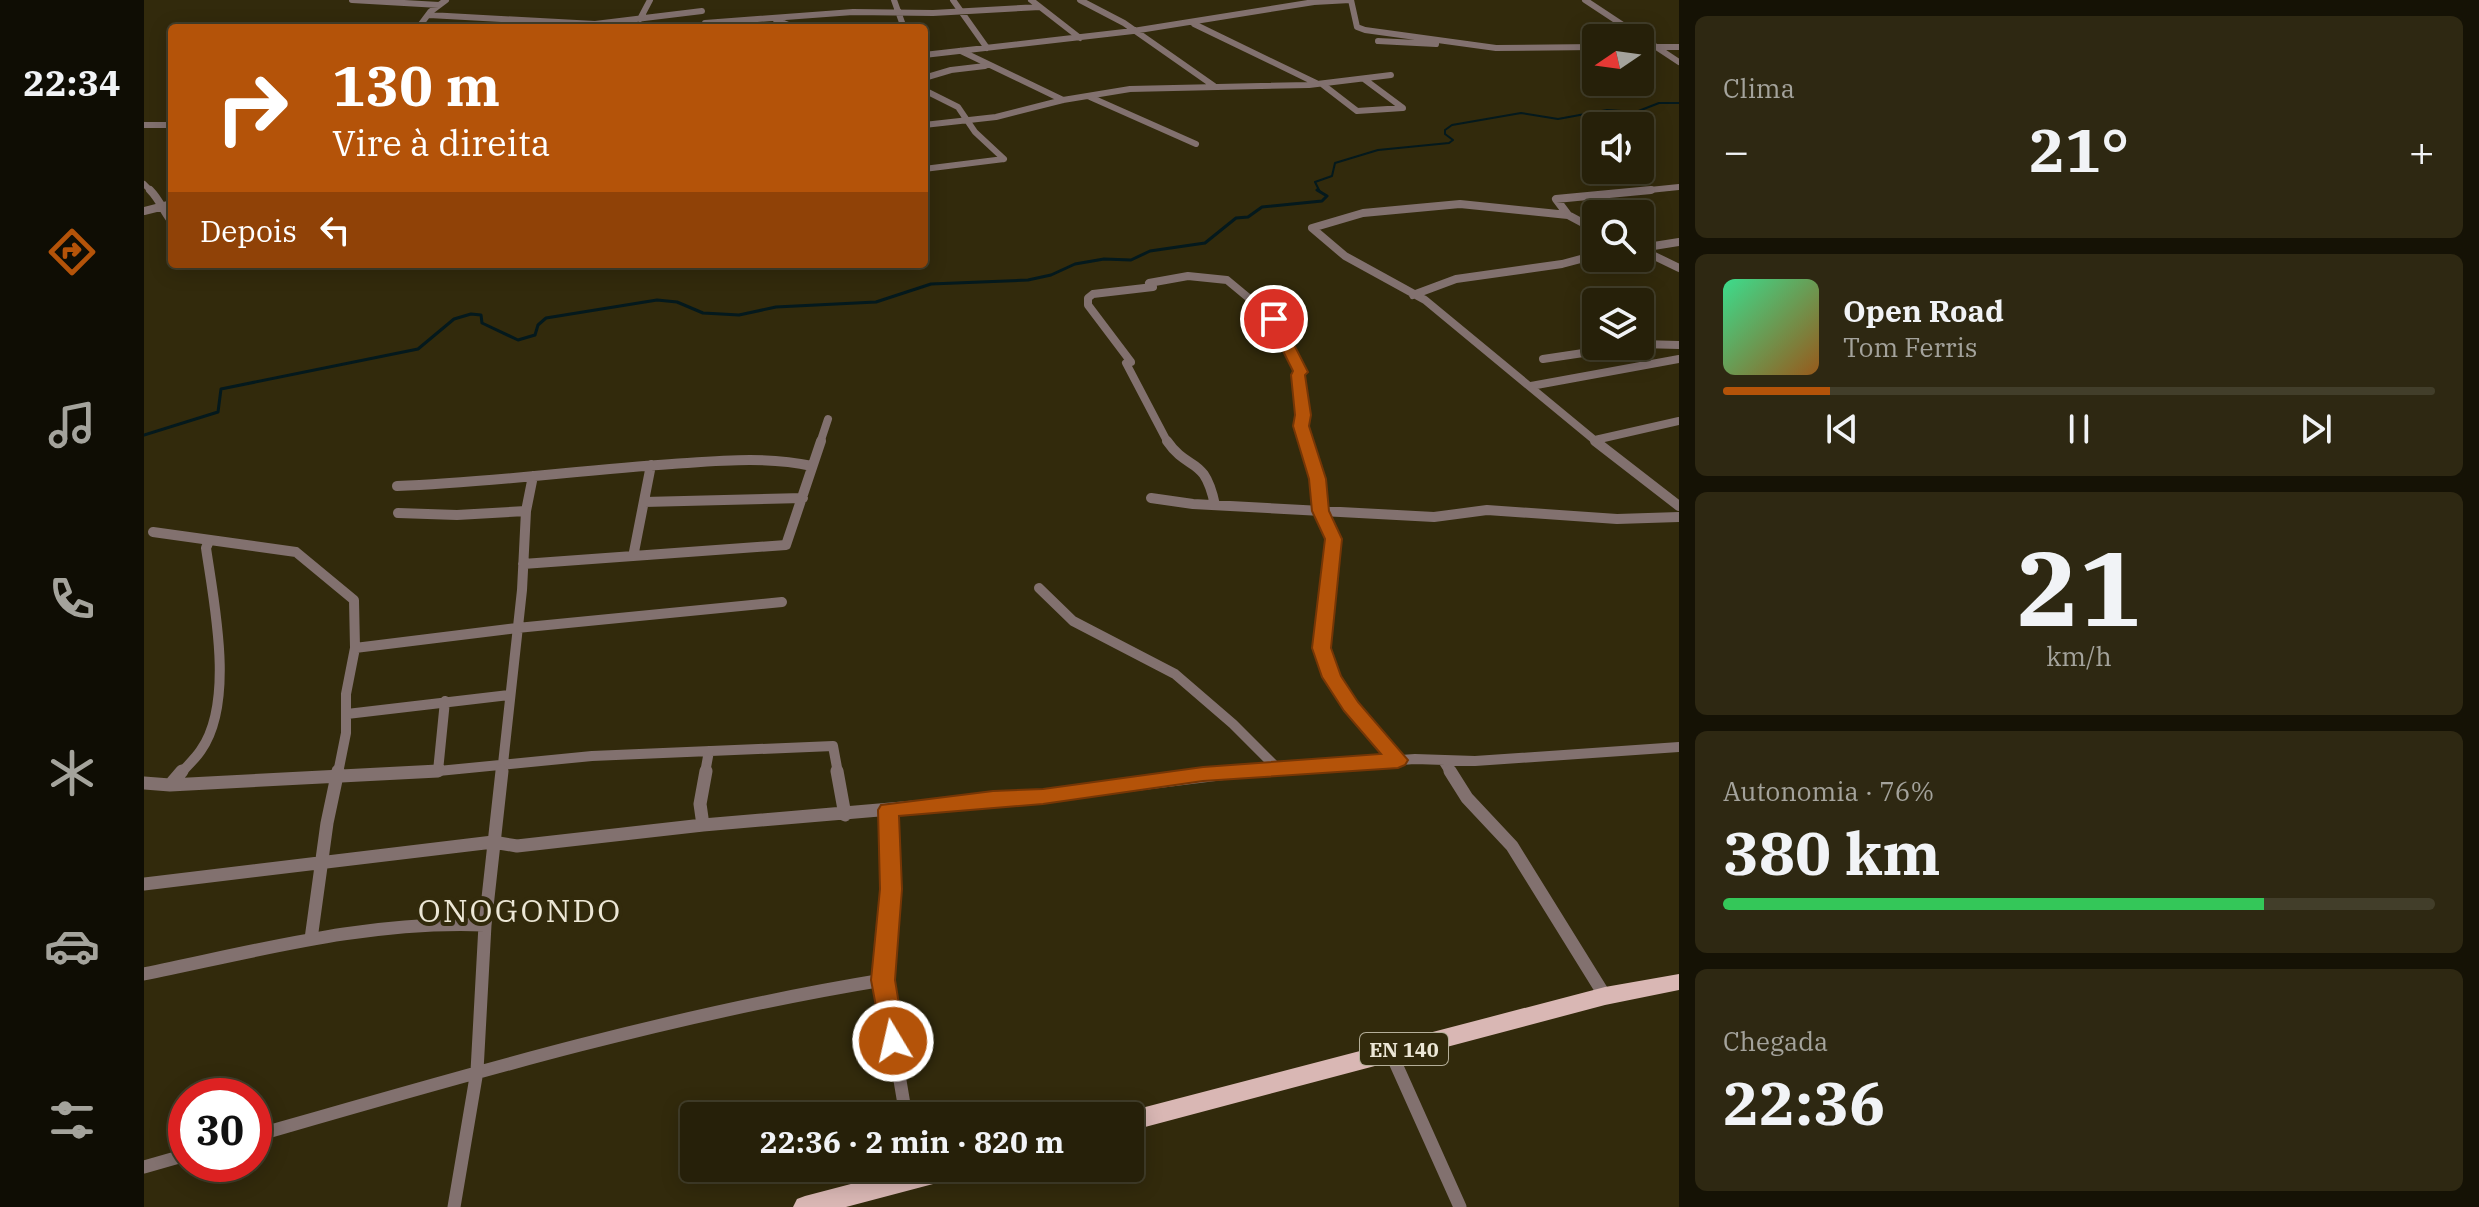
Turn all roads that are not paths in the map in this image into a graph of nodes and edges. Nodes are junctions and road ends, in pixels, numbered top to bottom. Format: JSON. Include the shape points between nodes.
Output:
{"nodes":[{"id":1,"x":352,"y":0,"type":"edge"},
{"id":2,"x":446,"y":0,"type":"edge"},
{"id":3,"x":650,"y":0,"type":"edge"},
{"id":4,"x":705,"y":0,"type":"edge"},
{"id":5,"x":894,"y":0,"type":"edge"},
{"id":6,"x":953,"y":0,"type":"edge"},
{"id":7,"x":1031,"y":0,"type":"edge"},
{"id":8,"x":1080,"y":0,"type":"edge"},
{"id":9,"x":1350,"y":0,"type":"edge"},
{"id":10,"x":1585,"y":0,"type":"edge"},
{"id":11,"x":439,"y":5,"type":"junction"},
{"id":12,"x":1040,"y":7,"type":"junction"},
{"id":13,"x":961,"y":10,"type":"junction"},
{"id":14,"x":702,"y":11,"type":"junction"},
{"id":15,"x":898,"y":12,"type":"junction"},
{"id":16,"x":429,"y":15,"type":"junction"},
{"id":17,"x":640,"y":19,"type":"junction"},
{"id":18,"x":772,"y":19,"type":"junction"},
{"id":19,"x":1191,"y":23,"type":"junction"},
{"id":20,"x":421,"y":24,"type":"edge"},
{"id":21,"x":704,"y":24,"type":"edge"},
{"id":22,"x":723,"y":24,"type":"edge"},
{"id":23,"x":785,"y":24,"type":"edge"},
{"id":24,"x":902,"y":24,"type":"edge"},
{"id":25,"x":1133,"y":31,"type":"junction"},
{"id":26,"x":1080,"y":38,"type":"junction"},
{"id":27,"x":1378,"y":41,"type":"dead end"},
{"id":28,"x":1470,"y":45,"type":"junction"},
{"id":29,"x":1582,"y":47,"type":"edge"},
{"id":30,"x":1654,"y":47,"type":"edge"},
{"id":31,"x":1659,"y":47,"type":"junction"},
{"id":32,"x":1679,"y":47,"type":"edge"},
{"id":33,"x":987,"y":48,"type":"junction"},
{"id":34,"x":961,"y":51,"type":"junction"},
{"id":35,"x":928,"y":55,"type":"edge"},
{"id":36,"x":1679,"y":62,"type":"edge"},
{"id":37,"x":987,"y":66,"type":"junction"},
{"id":38,"x":1391,"y":75,"type":"dead end"},
{"id":39,"x":928,"y":77,"type":"edge"},
{"id":40,"x":1364,"y":79,"type":"junction"},
{"id":41,"x":1320,"y":84,"type":"junction"},
{"id":42,"x":1214,"y":86,"type":"junction"},
{"id":43,"x":928,"y":92,"type":"edge"},
{"id":44,"x":1090,"y":97,"type":"junction"},
{"id":45,"x":1063,"y":100,"type":"junction"},
{"id":46,"x":969,"y":121,"type":"junction"},
{"id":47,"x":144,"y":125,"type":"edge"},
{"id":48,"x":168,"y":125,"type":"edge"},
{"id":49,"x":928,"y":125,"type":"edge"},
{"id":50,"x":1196,"y":144,"type":"dead end"},
{"id":51,"x":928,"y":168,"type":"edge"},
{"id":52,"x":144,"y":184,"type":"edge"},
{"id":53,"x":1679,"y":187,"type":"edge"},
{"id":54,"x":168,"y":204,"type":"edge"},
{"id":55,"x":161,"y":205,"type":"junction"},
{"id":56,"x":144,"y":211,"type":"edge"},
{"id":57,"x":1568,"y":215,"type":"junction"},
{"id":58,"x":168,"y":216,"type":"edge"},
{"id":59,"x":1582,"y":222,"type":"edge"},
{"id":60,"x":1679,"y":242,"type":"edge"},
{"id":61,"x":1654,"y":246,"type":"edge"},
{"id":62,"x":1654,"y":256,"type":"edge"},
{"id":63,"x":1582,"y":259,"type":"edge"},
{"id":64,"x":1679,"y":268,"type":"edge"},
{"id":65,"x":1413,"y":295,"type":"junction"},
{"id":66,"x":1654,"y":344,"type":"edge"},
{"id":67,"x":1679,"y":345,"type":"edge"},
{"id":68,"x":1582,"y":353,"type":"edge"},
{"id":69,"x":1543,"y":359,"type":"dead end"},
{"id":70,"x":1679,"y":359,"type":"edge"},
{"id":71,"x":1531,"y":386,"type":"junction"},
{"id":72,"x":828,"y":419,"type":"dead end"},
{"id":73,"x":1679,"y":421,"type":"edge"},
{"id":74,"x":1595,"y":440,"type":"junction"},
{"id":75,"x":651,"y":465,"type":"junction"},
{"id":76,"x":812,"y":466,"type":"junction"},
{"id":77,"x":533,"y":476,"type":"junction"},
{"id":78,"x":397,"y":486,"type":"dead end"},
{"id":79,"x":803,"y":498,"type":"junction"},
{"id":80,"x":1151,"y":498,"type":"dead end"},
{"id":81,"x":644,"y":502,"type":"junction"},
{"id":82,"x":1215,"y":505,"type":"junction"},
{"id":83,"x":1679,"y":506,"type":"edge"},
{"id":84,"x":526,"y":511,"type":"junction"},
{"id":85,"x":1320,"y":511,"type":"junction"},
{"id":86,"x":398,"y":513,"type":"dead end"},
{"id":87,"x":1679,"y":517,"type":"edge"},
{"id":88,"x":153,"y":532,"type":"dead end"},
{"id":89,"x":209,"y":541,"type":"junction"},
{"id":90,"x":634,"y":552,"type":"junction"},
{"id":91,"x":523,"y":564,"type":"junction"},
{"id":92,"x":1039,"y":588,"type":"dead end"},
{"id":93,"x":782,"y":602,"type":"dead end"},
{"id":94,"x":517,"y":628,"type":"junction"},
{"id":95,"x":355,"y":648,"type":"junction"},
{"id":96,"x":509,"y":695,"type":"junction"},
{"id":97,"x":445,"y":701,"type":"junction"},
{"id":98,"x":347,"y":714,"type":"junction"},
{"id":99,"x":1679,"y":747,"type":"edge"},
{"id":100,"x":709,"y":751,"type":"junction"},
{"id":101,"x":1398,"y":760,"type":"junction"},
{"id":102,"x":1444,"y":762,"type":"junction"},
{"id":103,"x":501,"y":764,"type":"junction"},
{"id":104,"x":1277,"y":768,"type":"junction"},
{"id":105,"x":438,"y":771,"type":"junction"},
{"id":106,"x":338,"y":778,"type":"junction"},
{"id":107,"x":144,"y":783,"type":"edge"},
{"id":108,"x":170,"y":785,"type":"junction"},
{"id":109,"x":888,"y":810,"type":"junction"},
{"id":110,"x":845,"y":815,"type":"junction"},
{"id":111,"x":703,"y":825,"type":"junction"},
{"id":112,"x":493,"y":842,"type":"junction"},
{"id":113,"x":322,"y":866,"type":"junction"},
{"id":114,"x":144,"y":884,"type":"edge"},
{"id":115,"x":485,"y":925,"type":"junction"},
{"id":116,"x":311,"y":939,"type":"junction"},
{"id":117,"x":144,"y":974,"type":"edge"},
{"id":118,"x":883,"y":980,"type":"junction"},
{"id":119,"x":1679,"y":982,"type":"edge"},
{"id":120,"x":1605,"y":996,"type":"junction"},
{"id":121,"x":1391,"y":1053,"type":"junction"},
{"id":122,"x":477,"y":1071,"type":"junction"},
{"id":123,"x":904,"y":1102,"type":"edge"},
{"id":124,"x":1144,"y":1117,"type":"edge"},
{"id":125,"x":272,"y":1131,"type":"edge"},
{"id":126,"x":168,"y":1160,"type":"edge"},
{"id":127,"x":144,"y":1167,"type":"edge"},
{"id":128,"x":889,"y":1182,"type":"edge"},
{"id":129,"x":454,"y":1207,"type":"edge"},
{"id":130,"x":805,"y":1207,"type":"edge"},
{"id":131,"x":1460,"y":1207,"type":"edge"}],
"edges":[{"from":1,"to":11,"type":"street"},
{"from":2,"to":11,"type":"street"},
{"from":3,"to":17,"type":"street"},
{"from":4,"to":14,"type":"street"},
{"from":5,"to":15,"type":"street"},
{"from":6,"to":13,"type":"street"},
{"from":7,"to":12,"type":"street"},
{"from":8,"to":25,"type":"street"},
{"from":9,"to":19,"type":"street"},
{"from":9,"to":28,"type":"street","via":[[1359,28]]},
{"from":10,"to":31,"type":"street"},
{"from":11,"to":16,"type":"street"},
{"from":12,"to":13,"type":"street"},
{"from":12,"to":26,"type":"street"},
{"from":13,"to":15,"type":"street"},
{"from":13,"to":33,"type":"street"},
{"from":14,"to":17,"type":"street"},
{"from":14,"to":21,"type":"street"},
{"from":15,"to":18,"type":"street"},
{"from":15,"to":24,"type":"street"},
{"from":16,"to":17,"type":"street","via":[[595,24]]},
{"from":16,"to":20,"type":"street"},
{"from":18,"to":22,"type":"street"},
{"from":18,"to":23,"type":"street"},
{"from":19,"to":25,"type":"street"},
{"from":19,"to":41,"type":"street"},
{"from":25,"to":26,"type":"street"},
{"from":25,"to":42,"type":"street"},
{"from":26,"to":33,"type":"street"},
{"from":27,"to":28,"type":"street"},
{"from":28,"to":29,"type":"street"},
{"from":30,"to":31,"type":"street"},
{"from":31,"to":32,"type":"street"},
{"from":31,"to":36,"type":"street"},
{"from":33,"to":34,"type":"street"},
{"from":34,"to":35,"type":"street"},
{"from":34,"to":37,"type":"street"},
{"from":37,"to":39,"type":"street"},
{"from":37,"to":45,"type":"street"},
{"from":38,"to":40,"type":"street"},
{"from":40,"to":41,"type":"street"},
{"from":40,"to":41,"type":"street","via":[[1403,108],[1357,111]]},
{"from":41,"to":42,"type":"street"},
{"from":42,"to":44,"type":"street","via":[[1146,88]]},
{"from":43,"to":46,"type":"street","via":[[951,102]]},
{"from":44,"to":45,"type":"street"},
{"from":44,"to":50,"type":"street"},
{"from":45,"to":46,"type":"street"},
{"from":46,"to":49,"type":"street"},
{"from":46,"to":51,"type":"street","via":[[1004,159]]},
{"from":47,"to":48,"type":"street"},
{"from":52,"to":55,"type":"street"},
{"from":53,"to":57,"type":"street","via":[[1556,199]]},
{"from":54,"to":55,"type":"street"},
{"from":55,"to":56,"type":"street"},
{"from":55,"to":58,"type":"street"},
{"from":57,"to":59,"type":"street"},
{"from":57,"to":65,"type":"street","via":[[1460,204],[1363,213],[1312,228],[1345,256]]},
{"from":60,"to":61,"type":"street"},
{"from":62,"to":64,"type":"street"},
{"from":63,"to":65,"type":"street","via":[[1456,279]]},
{"from":65,"to":71,"type":"street"},
{"from":66,"to":67,"type":"street"},
{"from":68,"to":69,"type":"street"},
{"from":70,"to":71,"type":"street"},
{"from":71,"to":74,"type":"street"},
{"from":72,"to":76,"type":"street"},
{"from":73,"to":74,"type":"street"},
{"from":74,"to":83,"type":"street"},
{"from":75,"to":76,"type":"street","via":[[734,460]]},
{"from":75,"to":77,"type":"street"},
{"from":75,"to":81,"type":"street"},
{"from":76,"to":79,"type":"street"},
{"from":77,"to":78,"type":"street"},
{"from":77,"to":84,"type":"street"},
{"from":79,"to":81,"type":"street"},
{"from":79,"to":90,"type":"street","via":[[786,545]]},
{"from":80,"to":82,"type":"street"},
{"from":81,"to":90,"type":"street"},
{"from":82,"to":85,"type":"street"},
{"from":82,"to":85,"type":"street","via":[[1210,481],[1169,445],[1126,363],[1131,362],[1088,305],[1093,294],[1153,287],[1149,283],[1171,277],[1214,277],[1238,287],[1274,319],[1301,372],[1301,426],[1318,479]]},
{"from":84,"to":86,"type":"street"},
{"from":84,"to":91,"type":"street"},
{"from":85,"to":87,"type":"street","via":[[1434,517],[1487,510],[1617,519]]},
{"from":85,"to":101,"type":"street","via":[[1333,539],[1322,648],[1351,707]]},
{"from":88,"to":89,"type":"street"},
{"from":89,"to":95,"type":"street","via":[[296,552],[354,600]]},
{"from":89,"to":108,"type":"street","via":[[221,695],[203,748]]},
{"from":90,"to":91,"type":"street"},
{"from":91,"to":94,"type":"street"},
{"from":92,"to":104,"type":"street","via":[[1073,621],[1175,674]]},
{"from":93,"to":94,"type":"street"},
{"from":94,"to":95,"type":"street"},
{"from":94,"to":96,"type":"street"},
{"from":95,"to":98,"type":"street"},
{"from":96,"to":97,"type":"street"},
{"from":96,"to":103,"type":"street"},
{"from":97,"to":98,"type":"street"},
{"from":97,"to":105,"type":"street"},
{"from":98,"to":106,"type":"street"},
{"from":99,"to":102,"type":"street"},
{"from":100,"to":103,"type":"street"},
{"from":100,"to":110,"type":"street","via":[[833,746]]},
{"from":100,"to":111,"type":"street","via":[[700,804]]},
{"from":101,"to":102,"type":"street"},
{"from":101,"to":104,"type":"street"},
{"from":102,"to":120,"type":"street","via":[[1467,798],[1512,846]]},
{"from":103,"to":105,"type":"street"},
{"from":103,"to":112,"type":"street"},
{"from":104,"to":109,"type":"street"},
{"from":105,"to":106,"type":"street"},
{"from":106,"to":108,"type":"street"},
{"from":106,"to":113,"type":"street"},
{"from":107,"to":108,"type":"street"},
{"from":109,"to":110,"type":"street"},
{"from":109,"to":118,"type":"street","via":[[891,889]]},
{"from":110,"to":111,"type":"street"},
{"from":111,"to":112,"type":"street","via":[[517,846]]},
{"from":112,"to":113,"type":"street"},
{"from":112,"to":115,"type":"street"},
{"from":113,"to":114,"type":"street","via":[[280,866]]},
{"from":113,"to":116,"type":"street"},
{"from":115,"to":116,"type":"street","via":[[420,924]]},
{"from":115,"to":122,"type":"street"},
{"from":116,"to":117,"type":"street"},
{"from":118,"to":122,"type":"street","via":[[783,995]]},
{"from":118,"to":123,"type":"street"},
{"from":119,"to":120,"type":"main road","number":"EN 140"},
{"from":120,"to":121,"type":"main road","number":"EN 140"},
{"from":121,"to":124,"type":"main road","number":"EN 140"},
{"from":121,"to":131,"type":"street"},
{"from":122,"to":125,"type":"street"},
{"from":122,"to":129,"type":"street"},
{"from":126,"to":127,"type":"street"},
{"from":128,"to":130,"type":"main road"}]}
